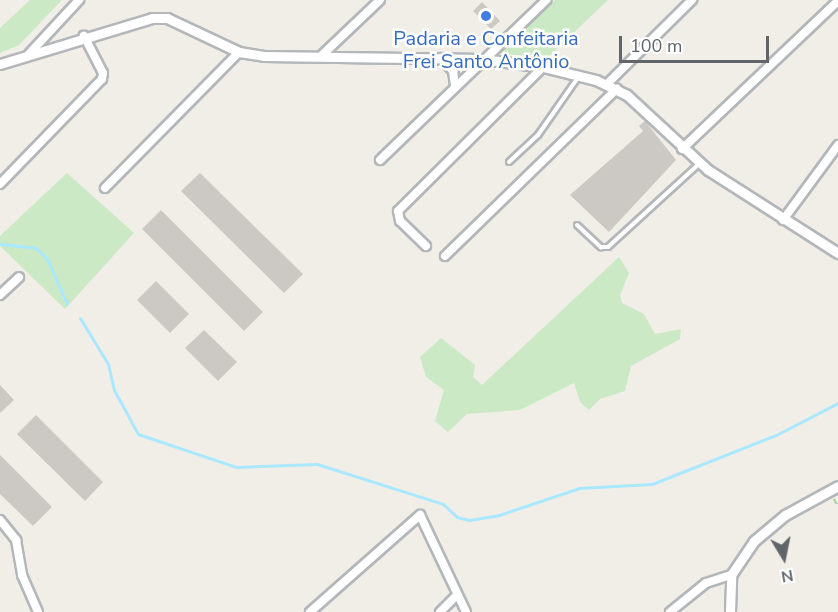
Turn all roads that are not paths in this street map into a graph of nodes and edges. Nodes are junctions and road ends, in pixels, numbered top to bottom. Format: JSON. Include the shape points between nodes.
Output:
{"nodes":[{"id":1,"x":80,"y":0,"type":"edge"},
{"id":2,"x":380,"y":0,"type":"edge"},
{"id":3,"x":546,"y":0,"type":"edge"},
{"id":4,"x":692,"y":0,"type":"edge"},
{"id":5,"x":838,"y":1,"type":"edge"},
{"id":6,"x":84,"y":36,"type":"junction"},
{"id":7,"x":239,"y":52,"type":"junction"},
{"id":8,"x":29,"y":54,"type":"junction"},
{"id":9,"x":321,"y":56,"type":"junction"},
{"id":10,"x":441,"y":58,"type":"junction"},
{"id":11,"x":483,"y":59,"type":"junction"},
{"id":12,"x":0,"y":64,"type":"edge"},
{"id":13,"x":543,"y":67,"type":"junction"},
{"id":14,"x":580,"y":76,"type":"junction"},
{"id":15,"x":606,"y":84,"type":"junction"},
{"id":16,"x":455,"y":86,"type":"junction"},
{"id":17,"x":617,"y":89,"type":"junction"},
{"id":18,"x":838,"y":145,"type":"edge"},
{"id":19,"x":682,"y":149,"type":"junction"},
{"id":20,"x":380,"y":160,"type":"dead end"},
{"id":21,"x":509,"y":162,"type":"dead end"},
{"id":22,"x":699,"y":164,"type":"junction"},
{"id":23,"x":0,"y":184,"type":"edge"},
{"id":24,"x":105,"y":188,"type":"dead end"},
{"id":25,"x":783,"y":220,"type":"junction"},
{"id":26,"x":577,"y":225,"type":"dead end"},
{"id":27,"x":426,"y":246,"type":"dead end"},
{"id":28,"x":838,"y":253,"type":"edge"},
{"id":29,"x":445,"y":256,"type":"dead end"},
{"id":30,"x":19,"y":277,"type":"dead end"},
{"id":31,"x":0,"y":295,"type":"edge"},
{"id":32,"x":838,"y":486,"type":"edge"},
{"id":33,"x":0,"y":520,"type":"edge"},
{"id":34,"x":731,"y":575,"type":"junction"},
{"id":35,"x":457,"y":595,"type":"junction"},
{"id":36,"x":38,"y":612,"type":"edge"},
{"id":37,"x":310,"y":612,"type":"edge"},
{"id":38,"x":440,"y":612,"type":"edge"},
{"id":39,"x":466,"y":612,"type":"edge"},
{"id":40,"x":670,"y":612,"type":"edge"},
{"id":41,"x":730,"y":612,"type":"edge"}],
"edges":[{"from":1,"to":8,"type":"street"},
{"from":2,"to":9,"type":"street"},
{"from":3,"to":11,"type":"street"},
{"from":4,"to":15,"type":"street"},
{"from":5,"to":19,"type":"street"},
{"from":6,"to":7,"type":"street","via":[[119,24],[167,18]]},
{"from":6,"to":8,"type":"street"},
{"from":6,"to":23,"type":"street","via":[[103,73],[102,79]]},
{"from":7,"to":9,"type":"street"},
{"from":7,"to":24,"type":"street"},
{"from":8,"to":12,"type":"street"},
{"from":9,"to":10,"type":"street"},
{"from":10,"to":11,"type":"street"},
{"from":10,"to":16,"type":"street","via":[[453,71]]},
{"from":11,"to":13,"type":"street"},
{"from":11,"to":16,"type":"street"},
{"from":13,"to":14,"type":"street"},
{"from":13,"to":27,"type":"street","via":[[398,211],[400,221]]},
{"from":14,"to":15,"type":"street"},
{"from":14,"to":21,"type":"lane","via":[[538,135]]},
{"from":15,"to":17,"type":"street"},
{"from":16,"to":20,"type":"street"},
{"from":17,"to":19,"type":"street"},
{"from":17,"to":29,"type":"street"},
{"from":18,"to":25,"type":"street"},
{"from":19,"to":22,"type":"street"},
{"from":22,"to":25,"type":"street"},
{"from":22,"to":26,"type":"lane","via":[[609,247],[601,247]]},
{"from":25,"to":28,"type":"street"},
{"from":30,"to":31,"type":"street"},
{"from":32,"to":34,"type":"street","via":[[763,532]]},
{"from":33,"to":36,"type":"street","via":[[14,535],[25,583]]},
{"from":34,"to":40,"type":"street","via":[[705,583]]},
{"from":34,"to":41,"type":"street"},
{"from":35,"to":37,"type":"street","via":[[420,515]]},
{"from":35,"to":38,"type":"street"},
{"from":35,"to":39,"type":"street"}]}
